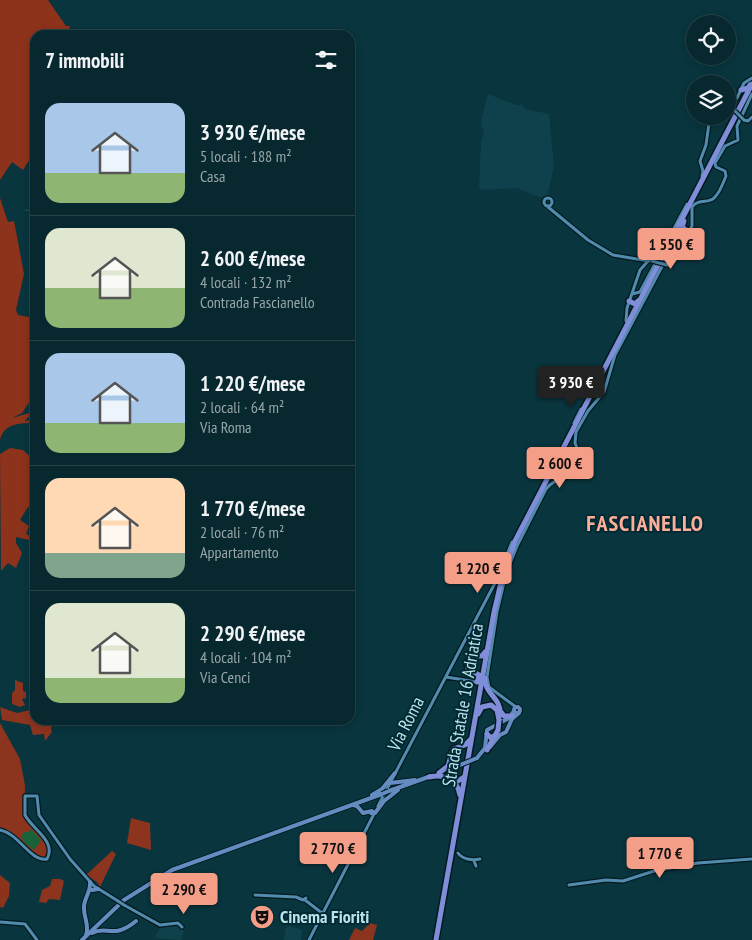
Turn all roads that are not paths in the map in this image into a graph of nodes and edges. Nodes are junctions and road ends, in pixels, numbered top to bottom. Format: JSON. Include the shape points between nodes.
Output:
{"nodes":[{"id":1,"x":752,"y":84,"type":"edge"},
{"id":2,"x":742,"y":88,"type":"joint"},
{"id":3,"x":752,"y":94,"type":"edge"},
{"id":4,"x":737,"y":98,"type":"joint"},
{"id":5,"x":747,"y":103,"type":"edge"},
{"id":6,"x":738,"y":112,"type":"junction"},
{"id":7,"x":751,"y":118,"type":"edge"},
{"id":8,"x":708,"y":125,"type":"edge"},
{"id":9,"x":550,"y":205,"type":"dead end"},
{"id":10,"x":686,"y":214,"type":"junction"},
{"id":11,"x":688,"y":231,"type":"junction"},
{"id":12,"x":676,"y":240,"type":"junction"},
{"id":13,"x":683,"y":243,"type":"junction"},
{"id":14,"x":644,"y":263,"type":"junction"},
{"id":15,"x":647,"y":287,"type":"junction"},
{"id":16,"x":633,"y":292,"type":"junction"},
{"id":17,"x":629,"y":302,"type":"junction"},
{"id":18,"x":631,"y":317,"type":"junction"},
{"id":19,"x":488,"y":645,"type":"junction"},
{"id":20,"x":479,"y":657,"type":"junction"},
{"id":21,"x":484,"y":669,"type":"junction"},
{"id":22,"x":446,"y":677,"type":"junction"},
{"id":23,"x":477,"y":682,"type":"joint"},
{"id":24,"x":500,"y":712,"type":"junction"},
{"id":25,"x":514,"y":713,"type":"junction"},
{"id":26,"x":500,"y":722,"type":"junction"},
{"id":27,"x":497,"y":732,"type":"junction"},
{"id":28,"x":487,"y":734,"type":"junction"},
{"id":29,"x":471,"y":740,"type":"junction"},
{"id":30,"x":460,"y":747,"type":"junction"},
{"id":31,"x":487,"y":750,"type":"junction"},
{"id":32,"x":468,"y":755,"type":"junction"},
{"id":33,"x":450,"y":756,"type":"junction"},
{"id":34,"x":477,"y":758,"type":"junction"},
{"id":35,"x":458,"y":766,"type":"junction"},
{"id":36,"x":395,"y":773,"type":"junction"},
{"id":37,"x":439,"y":773,"type":"junction"},
{"id":38,"x":465,"y":774,"type":"junction"},
{"id":39,"x":426,"y":778,"type":"junction"},
{"id":40,"x":397,"y":782,"type":"junction"},
{"id":41,"x":413,"y":782,"type":"junction"},
{"id":42,"x":390,"y":784,"type":"junction"},
{"id":43,"x":357,"y":805,"type":"junction"},
{"id":44,"x":378,"y":807,"type":"joint"},
{"id":45,"x":459,"y":807,"type":"junction"},
{"id":46,"x":372,"y":814,"type":"junction"},
{"id":47,"x":0,"y":830,"type":"edge"},
{"id":48,"x":458,"y":852,"type":"dead end"},
{"id":49,"x":752,"y":859,"type":"edge"},
{"id":50,"x":477,"y":862,"type":"dead end"},
{"id":51,"x":90,"y":882,"type":"joint"},
{"id":52,"x":569,"y":885,"type":"dead end"},
{"id":53,"x":93,"y":889,"type":"junction"},
{"id":54,"x":255,"y":895,"type":"dead end"},
{"id":55,"x":322,"y":914,"type":"junction"},
{"id":56,"x":138,"y":918,"type":"junction"},
{"id":57,"x":101,"y":921,"type":"junction"},
{"id":58,"x":0,"y":922,"type":"edge"},
{"id":59,"x":87,"y":923,"type":"junction"},
{"id":60,"x":175,"y":924,"type":"dead end"},
{"id":61,"x":101,"y":931,"type":"junction"},
{"id":62,"x":83,"y":939,"type":"edge"},
{"id":63,"x":37,"y":940,"type":"edge"},
{"id":64,"x":309,"y":940,"type":"edge"},
{"id":65,"x":437,"y":940,"type":"edge"}],
"edges":[{"from":1,"to":2,"type":"highway"},
{"from":1,"to":5,"type":"highway"},
{"from":1,"to":5,"type":"highway","name":"Strada Statale 16 Adriatica"},
{"from":2,"to":4,"type":"street"},
{"from":3,"to":5,"type":"street"},
{"from":4,"to":5,"type":"highway"},
{"from":5,"to":6,"type":"highway","name":"Strada Statale 16 Adriatica"},
{"from":6,"to":7,"type":"street","bridge":true,"via":[[744,120]]},
{"from":6,"to":10,"type":"highway","name":"Strada Statale 16 Adriatica"},
{"from":6,"to":11,"type":"street","via":[[738,140],[725,146],[715,163],[726,176],[713,200],[694,204],[690,210]]},
{"from":6,"to":15,"type":"highway","name":"Strada Statale 16 Adriatica"},
{"from":8,"to":15,"type":"street","via":[[700,161],[703,174]]},
{"from":9,"to":14,"type":"street","via":[[580,234],[604,250],[617,257],[639,258]]},
{"from":10,"to":11,"type":"highway","via":[[682,225]]},
{"from":10,"to":12,"type":"highway","name":"Strada Statale 16 Adriatica"},
{"from":11,"to":12,"type":"highway","via":[[680,230]]},
{"from":11,"to":13,"type":"street"},
{"from":12,"to":13,"type":"street"},
{"from":12,"to":15,"type":"highway","name":"Strada Statale 16 Adriatica"},
{"from":13,"to":14,"type":"street","bridge":true,"via":[[670,266]]},
{"from":14,"to":16,"type":"street"},
{"from":15,"to":16,"type":"street","via":[[639,294]]},
{"from":15,"to":17,"type":"highway","via":[[636,303]]},
{"from":15,"to":18,"type":"highway","name":"Strada Statale 16 Adriatica"},
{"from":15,"to":21,"type":"highway","name":"Strada Statale 16 Adriatica","via":[[514,546],[499,592]]},
{"from":15,"to":25,"type":"street","via":[[615,355],[603,395],[588,411],[576,432],[575,443],[581,458],[576,472],[567,479],[553,482],[546,489],[508,569],[497,612],[487,677],[489,687],[512,704]]},
{"from":16,"to":17,"type":"street"},
{"from":17,"to":18,"type":"highway","via":[[634,307]]},
{"from":17,"to":22,"type":"street","name":"Via Roma","via":[[627,319]]},
{"from":18,"to":19,"type":"highway","name":"Strada Statale 16 Adriatica","via":[[515,541],[498,592]]},
{"from":19,"to":20,"type":"highway","via":[[485,654]]},
{"from":19,"to":21,"type":"highway","name":"Strada Statale 16 Adriatica"},
{"from":20,"to":21,"type":"highway"},
{"from":20,"to":23,"type":"highway","via":[[472,656],[467,663],[470,672],[479,675]]},
{"from":21,"to":24,"type":"highway","via":[[485,686],[498,702]]},
{"from":21,"to":29,"type":"highway","name":"Strada Statale 16 Adriatica"},
{"from":22,"to":23,"type":"street"},
{"from":22,"to":36,"type":"street","name":"Via Roma"},
{"from":24,"to":25,"type":"highway","via":[[506,716]]},
{"from":24,"to":26,"type":"highway"},
{"from":25,"to":26,"type":"main road"},
{"from":25,"to":31,"type":"main road","via":[[506,734]]},
{"from":26,"to":27,"type":"highway","bridge":true},
{"from":26,"to":28,"type":"main road","via":[[489,728]]},
{"from":26,"to":29,"type":"highway","via":[[494,707],[482,707]]},
{"from":27,"to":28,"type":"highway","via":[[491,738]]},
{"from":27,"to":31,"type":"highway"},
{"from":28,"to":34,"type":"main road","via":[[485,748]]},
{"from":29,"to":30,"type":"highway"},
{"from":29,"to":32,"type":"highway","name":"Strada Statale 16 Adriatica"},
{"from":29,"to":65,"type":"highway","name":"Strada Statale 16 Adriatica"},
{"from":30,"to":32,"type":"highway"},
{"from":30,"to":33,"type":"highway","via":[[453,749]]},
{"from":31,"to":34,"type":"main road"},
{"from":32,"to":38,"type":"highway","name":"Strada Statale 16 Adriatica"},
{"from":33,"to":35,"type":"highway"},
{"from":33,"to":37,"type":"highway","via":[[448,766]]},
{"from":34,"to":35,"type":"main road","bridge":true},
{"from":35,"to":37,"type":"main road"},
{"from":35,"to":38,"type":"highway","via":[[451,771],[453,779],[461,780]]},
{"from":36,"to":40,"type":"main road"},
{"from":36,"to":42,"type":"street","name":"Via Roma"},
{"from":36,"to":43,"type":"main road","via":[[382,789]]},
{"from":37,"to":39,"type":"main road"},
{"from":38,"to":45,"type":"highway","name":"Strada Statale 16 Adriatica"},
{"from":39,"to":40,"type":"main road"},
{"from":39,"to":41,"type":"main road"},
{"from":39,"to":45,"type":"highway","via":[[441,776],[452,780],[459,791]]},
{"from":40,"to":42,"type":"main road"},
{"from":41,"to":43,"type":"main road","bridge":true},
{"from":41,"to":46,"type":"main road","via":[[388,797]]},
{"from":42,"to":44,"type":"street","name":"Via Roma"},
{"from":43,"to":46,"type":"main road","via":[[363,813]]},
{"from":43,"to":57,"type":"main road","via":[[172,870],[131,895]]},
{"from":44,"to":46,"type":"main road"},
{"from":45,"to":65,"type":"highway","name":"Strada Statale 16 Adriatica"},
{"from":46,"to":55,"type":"street"},
{"from":47,"to":51,"type":"street","via":[[11,834],[42,860],[47,859],[48,842],[25,815],[25,796],[36,795],[41,820]]},
{"from":48,"to":50,"type":"street","via":[[462,857]]},
{"from":49,"to":52,"type":"street","via":[[698,862],[623,881]]},
{"from":51,"to":53,"type":"main road"},
{"from":53,"to":56,"type":"street","bridge":true,"via":[[136,912]]},
{"from":53,"to":59,"type":"main road","via":[[84,907]]},
{"from":54,"to":55,"type":"street","via":[[303,899]]},
{"from":55,"to":64,"type":"street"},
{"from":56,"to":60,"type":"street","via":[[145,917],[163,926]]},
{"from":56,"to":61,"type":"main road","via":[[118,932]]},
{"from":57,"to":59,"type":"main road","via":[[92,926]]},
{"from":57,"to":61,"type":"main road","via":[[98,927]]},
{"from":57,"to":62,"type":"main road"},
{"from":58,"to":63,"type":"street","via":[[25,924]]},
{"from":59,"to":62,"type":"main road","via":[[88,930]]},
{"from":61,"to":62,"type":"main road"}]}
